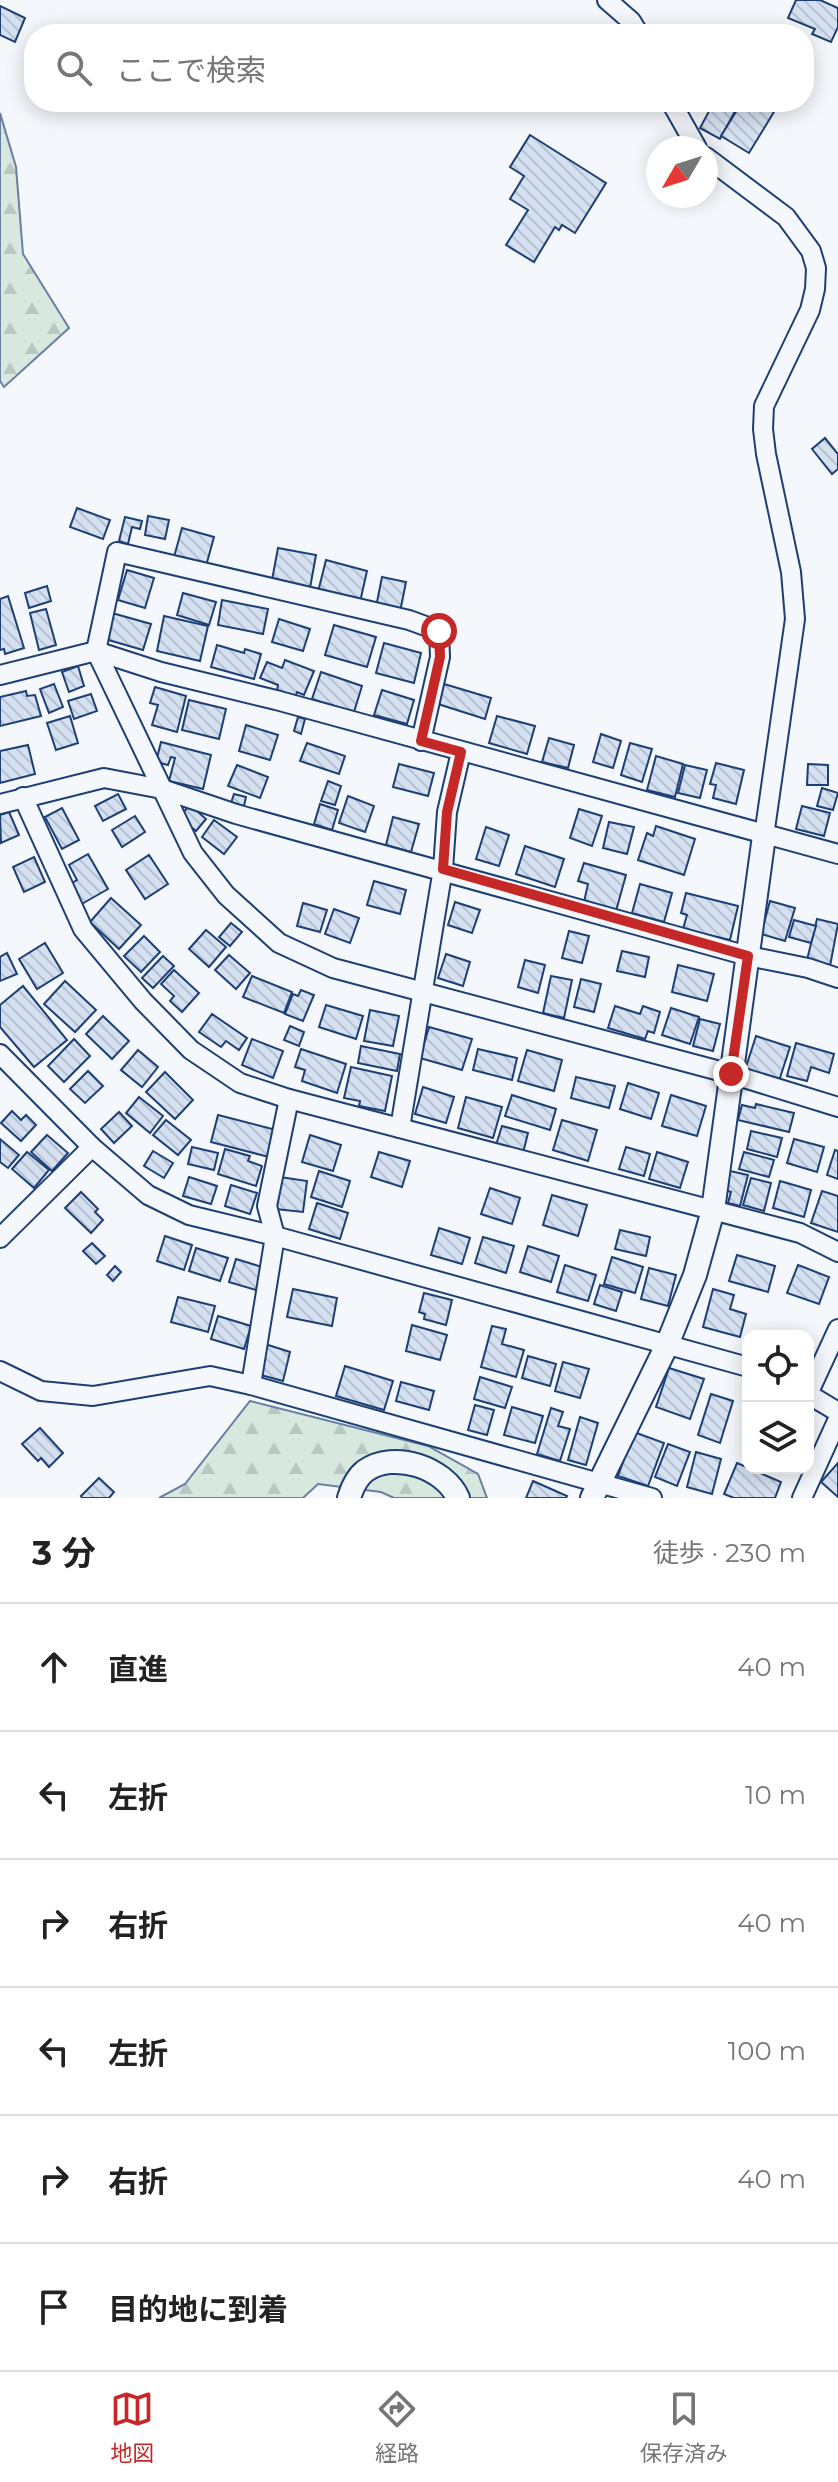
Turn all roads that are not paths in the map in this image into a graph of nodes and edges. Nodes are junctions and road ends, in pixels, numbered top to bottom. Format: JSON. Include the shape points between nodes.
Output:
{"nodes":[{"id":1,"x":607,"y":0,"type":"edge"},
{"id":2,"x":633,"y":24,"type":"edge"},
{"id":3,"x":677,"y":112,"type":"edge"},
{"id":4,"x":690,"y":136,"type":"edge"},
{"id":5,"x":718,"y":166,"type":"edge"},
{"id":6,"x":96,"y":651,"type":"junction"},
{"id":7,"x":0,"y":675,"type":"edge"},
{"id":8,"x":421,"y":741,"type":"junction"},
{"id":9,"x":461,"y":752,"type":"junction"},
{"id":10,"x":162,"y":789,"type":"junction"},
{"id":11,"x":23,"y":797,"type":"junction"},
{"id":12,"x":0,"y":804,"type":"edge"},
{"id":13,"x":764,"y":836,"type":"junction"},
{"id":14,"x":838,"y":854,"type":"edge"},
{"id":15,"x":443,"y":869,"type":"junction"},
{"id":16,"x":748,"y":956,"type":"junction"},
{"id":17,"x":838,"y":978,"type":"edge"},
{"id":18,"x":423,"y":993,"type":"junction"},
{"id":19,"x":0,"y":1054,"type":"edge"},
{"id":20,"x":731,"y":1074,"type":"junction"},
{"id":21,"x":289,"y":1099,"type":"junction"},
{"id":22,"x":838,"y":1107,"type":"edge"},
{"id":23,"x":400,"y":1128,"type":"junction"},
{"id":24,"x":92,"y":1147,"type":"junction"},
{"id":25,"x":713,"y":1210,"type":"junction"},
{"id":26,"x":275,"y":1236,"type":"junction"},
{"id":27,"x":0,"y":1238,"type":"edge"},
{"id":28,"x":838,"y":1252,"type":"edge"},
{"id":29,"x":838,"y":1329,"type":"edge"},
{"id":30,"x":667,"y":1345,"type":"junction"},
{"id":31,"x":742,"y":1365,"type":"edge"},
{"id":32,"x":0,"y":1371,"type":"edge"},
{"id":33,"x":814,"y":1381,"type":"edge"},
{"id":34,"x":251,"y":1385,"type":"junction"},
{"id":35,"x":814,"y":1398,"type":"edge"},
{"id":36,"x":838,"y":1412,"type":"edge"},
{"id":37,"x":838,"y":1419,"type":"edge"},
{"id":38,"x":595,"y":1491,"type":"edge"},
{"id":39,"x":349,"y":1498,"type":"edge"},
{"id":40,"x":458,"y":1498,"type":"edge"},
{"id":41,"x":652,"y":1498,"type":"edge"},
{"id":42,"x":802,"y":1498,"type":"edge"}],
"edges":[{"from":1,"to":2,"type":"street"},
{"from":3,"to":4,"type":"street"},
{"from":5,"to":13,"type":"street","via":[[786,217],[811,251],[816,268],[810,310],[764,406],[766,454],[791,572],[795,619]]},
{"from":6,"to":7,"type":"street"},
{"from":6,"to":8,"type":"street"},
{"from":6,"to":8,"type":"street","via":[[117,552],[409,620],[439,631],[440,657]]},
{"from":6,"to":10,"type":"street"},
{"from":8,"to":9,"type":"street"},
{"from":9,"to":13,"type":"street"},
{"from":9,"to":15,"type":"street","via":[[447,812]]},
{"from":10,"to":11,"type":"street","via":[[104,778]]},
{"from":10,"to":15,"type":"street"},
{"from":10,"to":18,"type":"street","via":[[193,853],[226,895],[279,943],[333,968]]},
{"from":11,"to":12,"type":"street"},
{"from":11,"to":21,"type":"street","via":[[83,929],[143,1001],[191,1050],[228,1075]]},
{"from":13,"to":14,"type":"street"},
{"from":13,"to":16,"type":"street"},
{"from":15,"to":16,"type":"street"},
{"from":15,"to":18,"type":"street"},
{"from":16,"to":17,"type":"street"},
{"from":16,"to":20,"type":"street"},
{"from":18,"to":20,"type":"street"},
{"from":18,"to":23,"type":"street"},
{"from":19,"to":24,"type":"street"},
{"from":20,"to":22,"type":"street"},
{"from":20,"to":25,"type":"street"},
{"from":21,"to":23,"type":"street"},
{"from":21,"to":26,"type":"street","via":[[267,1206]]},
{"from":23,"to":25,"type":"street"},
{"from":24,"to":26,"type":"street","via":[[148,1195],[189,1215]]},
{"from":24,"to":27,"type":"street"},
{"from":25,"to":28,"type":"street","via":[[800,1233]]},
{"from":25,"to":30,"type":"street"},
{"from":26,"to":30,"type":"street"},
{"from":26,"to":34,"type":"street"},
{"from":29,"to":33,"type":"street"},
{"from":30,"to":31,"type":"street"},
{"from":30,"to":38,"type":"street"},
{"from":32,"to":34,"type":"street","via":[[41,1391],[93,1396],[210,1376]]},
{"from":34,"to":38,"type":"street"},
{"from":35,"to":36,"type":"street"},
{"from":37,"to":42,"type":"street"},
{"from":38,"to":41,"type":"street"},
{"from":39,"to":40,"type":"street","via":[[366,1470],[400,1463],[437,1473]]}]}
